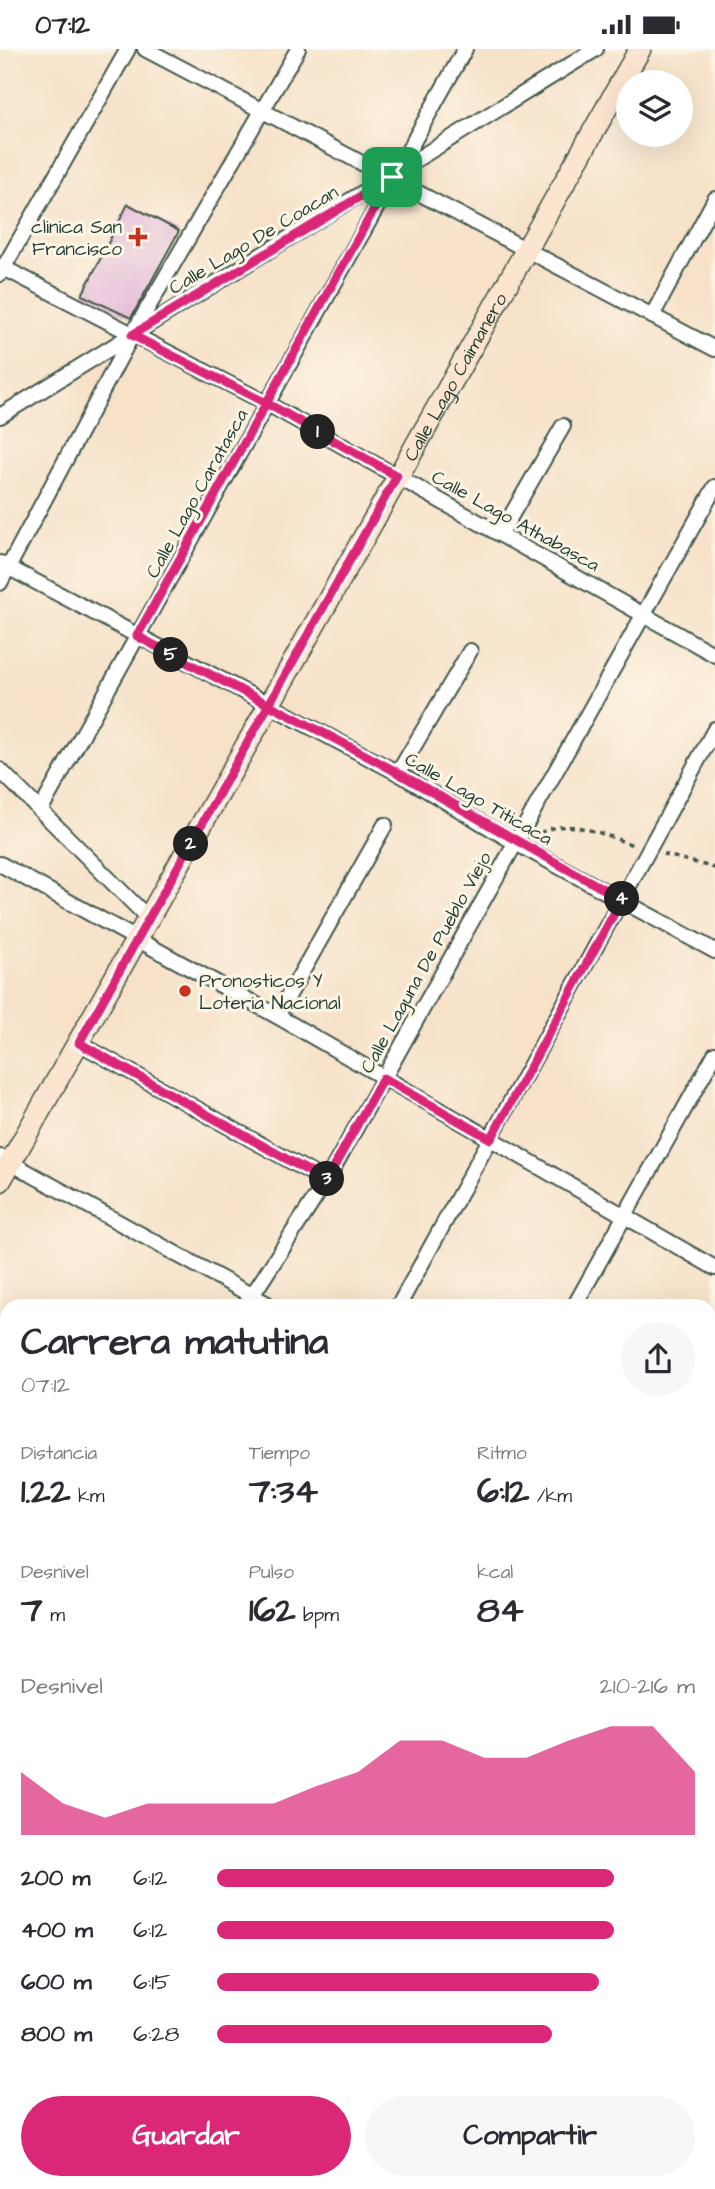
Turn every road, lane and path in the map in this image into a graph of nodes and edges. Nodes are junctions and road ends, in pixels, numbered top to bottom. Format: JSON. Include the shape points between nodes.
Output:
{"nodes":[{"id":1,"x":128,"y":49,"type":"edge"},
{"id":2,"x":145,"y":49,"type":"edge"},
{"id":3,"x":298,"y":49,"type":"edge"},
{"id":4,"x":465,"y":49,"type":"edge"},
{"id":5,"x":596,"y":49,"type":"edge"},
{"id":6,"x":640,"y":49,"type":"edge"},
{"id":7,"x":263,"y":110,"type":"junction"},
{"id":8,"x":392,"y":177,"type":"junction"},
{"id":9,"x":715,"y":199,"type":"edge"},
{"id":10,"x":526,"y":248,"type":"junction"},
{"id":11,"x":1,"y":269,"type":"edge"},
{"id":12,"x":652,"y":316,"type":"junction"},
{"id":13,"x":132,"y":335,"type":"junction"},
{"id":14,"x":715,"y":349,"type":"edge"},
{"id":15,"x":268,"y":404,"type":"junction"},
{"id":16,"x":0,"y":416,"type":"edge"},
{"id":17,"x":563,"y":426,"type":"dead end"},
{"id":18,"x":397,"y":476,"type":"junction"},
{"id":19,"x":715,"y":487,"type":"edge"},
{"id":20,"x":501,"y":533,"type":"junction"},
{"id":21,"x":4,"y":566,"type":"edge"},
{"id":22,"x":0,"y":583,"type":"edge"},
{"id":23,"x":646,"y":615,"type":"junction"},
{"id":24,"x":137,"y":636,"type":"junction"},
{"id":25,"x":470,"y":651,"type":"dead end"},
{"id":26,"x":715,"y":655,"type":"edge"},
{"id":27,"x":269,"y":708,"type":"junction"},
{"id":28,"x":715,"y":729,"type":"edge"},
{"id":29,"x":0,"y":770,"type":"edge"},
{"id":30,"x":398,"y":773,"type":"junction"},
{"id":31,"x":41,"y":809,"type":"junction"},
{"id":32,"x":385,"y":825,"type":"dead end"},
{"id":33,"x":517,"y":843,"type":"junction"},
{"id":34,"x":650,"y":851,"type":"junction"},
{"id":35,"x":1,"y":866,"type":"edge"},
{"id":36,"x":715,"y":868,"type":"edge"},
{"id":37,"x":622,"y":899,"type":"junction"},
{"id":38,"x":149,"y":919,"type":"junction"},
{"id":39,"x":138,"y":938,"type":"junction"},
{"id":40,"x":715,"y":951,"type":"edge"},
{"id":41,"x":277,"y":1016,"type":"junction"},
{"id":42,"x":79,"y":1043,"type":"junction"},
{"id":43,"x":715,"y":1053,"type":"edge"},
{"id":44,"x":383,"y":1078,"type":"junction"},
{"id":45,"x":491,"y":1139,"type":"junction"},
{"id":46,"x":3,"y":1167,"type":"edge"},
{"id":47,"x":326,"y":1181,"type":"junction"},
{"id":48,"x":624,"y":1214,"type":"junction"},
{"id":49,"x":715,"y":1268,"type":"edge"},
{"id":50,"x":245,"y":1299,"type":"edge"},
{"id":51,"x":250,"y":1299,"type":"edge"},
{"id":52,"x":402,"y":1299,"type":"edge"},
{"id":53,"x":578,"y":1299,"type":"edge"}],
"edges":[{"from":1,"to":11,"type":"street"},
{"from":2,"to":7,"type":"street"},
{"from":3,"to":7,"type":"street"},
{"from":4,"to":8,"type":"street","name":"Calle Lago Caratasca"},
{"from":5,"to":8,"type":"street","name":"Calle Lago De Coacan"},
{"from":6,"to":10,"type":"street","name":"Calle Lago Caimanero"},
{"from":7,"to":8,"type":"street"},
{"from":7,"to":13,"type":"street"},
{"from":8,"to":10,"type":"street"},
{"from":8,"to":13,"type":"street","name":"Calle Lago De Coacan"},
{"from":8,"to":15,"type":"street","name":"Calle Lago Caratasca"},
{"from":9,"to":12,"type":"street"},
{"from":10,"to":12,"type":"street"},
{"from":10,"to":18,"type":"street","name":"Calle Lago Caimanero"},
{"from":11,"to":13,"type":"street","name":"Calle Lago Athabasca"},
{"from":12,"to":14,"type":"street"},
{"from":13,"to":15,"type":"street","name":"Calle Lago Athabasca"},
{"from":13,"to":16,"type":"street","name":"Calle Lago De Coacan"},
{"from":13,"to":21,"type":"street"},
{"from":15,"to":18,"type":"street","name":"Calle Lago Athabasca"},
{"from":15,"to":24,"type":"street","name":"Calle Lago Caratasca"},
{"from":17,"to":20,"type":"street"},
{"from":18,"to":20,"type":"street","name":"Calle Lago Athabasca"},
{"from":18,"to":27,"type":"street","name":"Calle Lago Caimanero"},
{"from":19,"to":23,"type":"street","name":"Calle Laguna De Pueblo Viejo"},
{"from":20,"to":23,"type":"street","name":"Calle Lago Athabasca"},
{"from":21,"to":22,"type":"street"},
{"from":21,"to":24,"type":"street","name":"Calle Lago Titicaca"},
{"from":23,"to":26,"type":"street","name":"Calle Lago Athabasca"},
{"from":23,"to":33,"type":"street","name":"Calle Laguna De Pueblo Viejo"},
{"from":24,"to":27,"type":"street","name":"Calle Lago Titicaca"},
{"from":24,"to":31,"type":"street","name":"Calle Lago Caratasca"},
{"from":25,"to":30,"type":"street"},
{"from":27,"to":30,"type":"street","name":"Calle Lago Titicaca"},
{"from":27,"to":38,"type":"street","name":"Calle Lago Caimanero"},
{"from":28,"to":34,"type":"street"},
{"from":29,"to":31,"type":"street"},
{"from":30,"to":33,"type":"street","name":"Calle Lago Titicaca"},
{"from":31,"to":38,"type":"street"},
{"from":32,"to":41,"type":"street"},
{"from":33,"to":34,"type":"path","via":[[549,828],[569,825]]},
{"from":33,"to":37,"type":"street","name":"Calle Lago Titicaca"},
{"from":33,"to":44,"type":"street","name":"Calle Laguna De Pueblo Viejo"},
{"from":34,"to":36,"type":"path"},
{"from":34,"to":37,"type":"street"},
{"from":35,"to":39,"type":"street"},
{"from":37,"to":40,"type":"street","name":"Calle Lago Titicaca"},
{"from":37,"to":45,"type":"street"},
{"from":38,"to":39,"type":"street","name":"Calle Lago Caimanero"},
{"from":39,"to":41,"type":"street"},
{"from":39,"to":42,"type":"street","name":"Calle Lago Caimanero"},
{"from":41,"to":44,"type":"street"},
{"from":42,"to":46,"type":"street","name":"Calle Lago Caimanero"},
{"from":42,"to":47,"type":"street"},
{"from":43,"to":48,"type":"street"},
{"from":44,"to":45,"type":"street"},
{"from":44,"to":47,"type":"street","name":"Calle Laguna De Pueblo Viejo"},
{"from":45,"to":48,"type":"street"},
{"from":45,"to":52,"type":"street"},
{"from":46,"to":50,"type":"street"},
{"from":47,"to":51,"type":"street","name":"Calle Laguna De Pueblo Viejo"},
{"from":48,"to":49,"type":"street"},
{"from":48,"to":53,"type":"street"}]}
